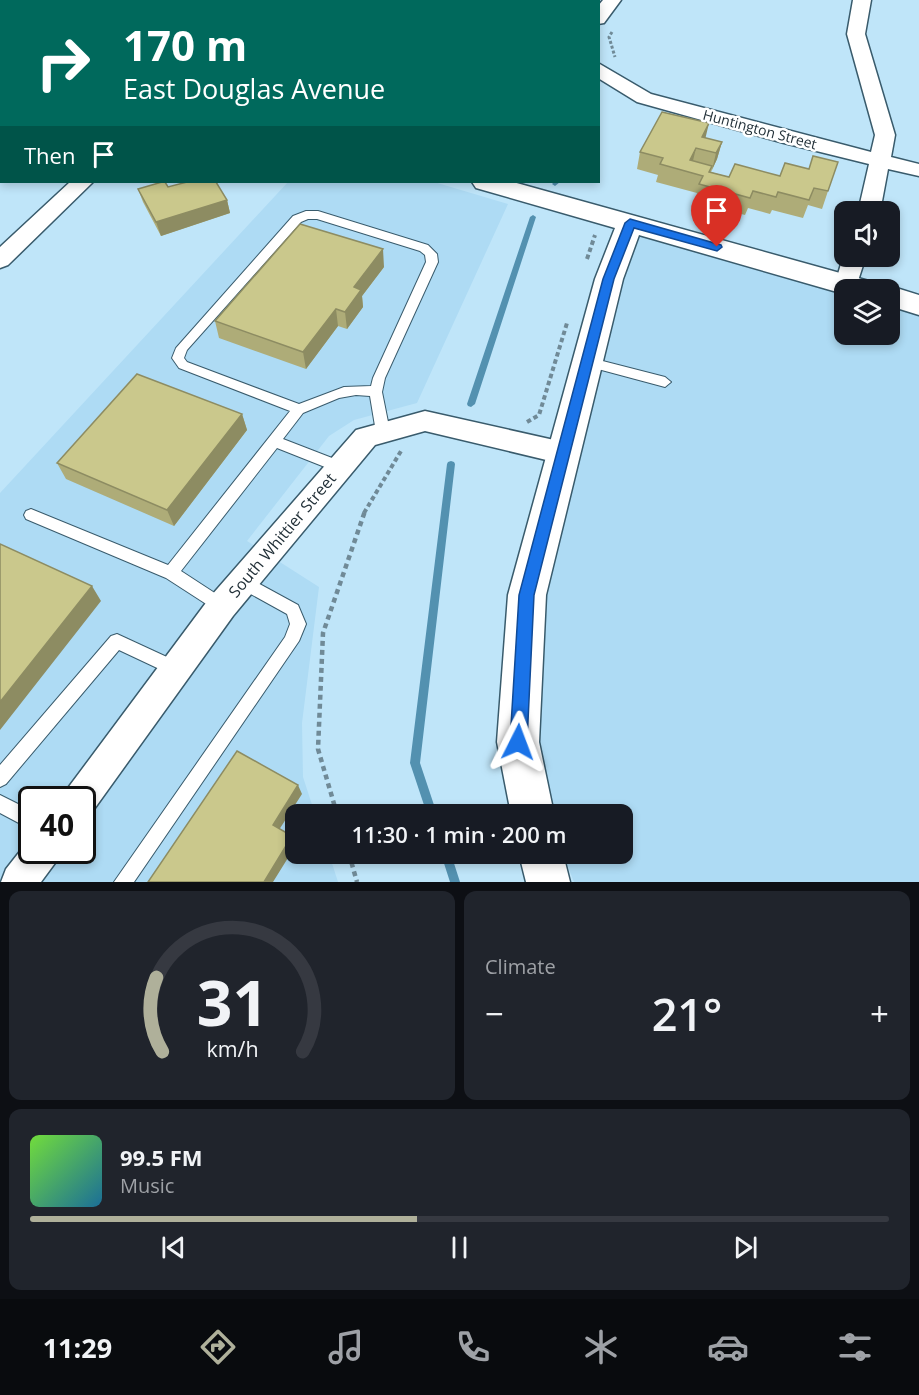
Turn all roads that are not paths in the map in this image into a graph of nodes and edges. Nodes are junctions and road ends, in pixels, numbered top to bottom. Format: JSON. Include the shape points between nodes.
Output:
{"nodes":[{"id":1,"x":612,"y":0,"type":"edge"},
{"id":2,"x":862,"y":0,"type":"edge"},
{"id":3,"x":600,"y":16,"type":"edge"},
{"id":4,"x":602,"y":73,"type":"edge"},
{"id":5,"x":880,"y":161,"type":"junction"},
{"id":6,"x":919,"y":170,"type":"edge"},
{"id":7,"x":80,"y":183,"type":"edge"},
{"id":8,"x":489,"y":183,"type":"edge"},
{"id":9,"x":872,"y":201,"type":"edge"},
{"id":10,"x":630,"y":223,"type":"junction"},
{"id":11,"x":0,"y":260,"type":"edge"},
{"id":12,"x":834,"y":281,"type":"edge"},
{"id":13,"x":900,"y":299,"type":"edge"},
{"id":14,"x":919,"y":304,"type":"edge"},
{"id":15,"x":587,"y":362,"type":"junction"},
{"id":16,"x":665,"y":382,"type":"dead end"},
{"id":17,"x":376,"y":392,"type":"junction"},
{"id":18,"x":299,"y":409,"type":"junction"},
{"id":19,"x":394,"y":439,"type":"junction"},
{"id":20,"x":274,"y":441,"type":"junction"},
{"id":21,"x":563,"y":453,"type":"junction"},
{"id":22,"x":340,"y":467,"type":"junction"},
{"id":23,"x":31,"y":515,"type":"dead end"},
{"id":24,"x":171,"y":573,"type":"junction"},
{"id":25,"x":243,"y":582,"type":"junction"},
{"id":26,"x":222,"y":606,"type":"junction"},
{"id":27,"x":176,"y":669,"type":"junction"},
{"id":28,"x":0,"y":778,"type":"edge"},
{"id":29,"x":90,"y":786,"type":"edge"},
{"id":30,"x":0,"y":804,"type":"edge"},
{"id":31,"x":531,"y":804,"type":"edge"},
{"id":32,"x":18,"y":814,"type":"edge"},
{"id":33,"x":32,"y":864,"type":"edge"},
{"id":34,"x":19,"y":882,"type":"edge"},
{"id":35,"x":123,"y":882,"type":"edge"}],
"edges":[{"from":1,"to":3,"type":"street"},
{"from":2,"to":5,"type":"street","via":[[856,34],[885,135]]},
{"from":4,"to":5,"type":"street","name":"Huntington Street","via":[[644,98]]},
{"from":5,"to":6,"type":"street","name":"Huntington Street"},
{"from":5,"to":9,"type":"street"},
{"from":7,"to":11,"type":"street"},
{"from":8,"to":10,"type":"street"},
{"from":10,"to":12,"type":"street"},
{"from":10,"to":15,"type":"street","via":[[609,279]]},
{"from":13,"to":14,"type":"street"},
{"from":15,"to":16,"type":"lane"},
{"from":15,"to":21,"type":"street"},
{"from":17,"to":18,"type":"lane","via":[[360,388],[340,392]]},
{"from":17,"to":18,"type":"lane","via":[[432,262],[431,254],[423,248],[318,215],[306,215],[297,219],[182,348],[178,358],[183,365]]},
{"from":17,"to":19,"type":"lane"},
{"from":18,"to":20,"type":"lane"},
{"from":19,"to":21,"type":"street","name":"South Whittier Street","via":[[425,421]]},
{"from":19,"to":22,"type":"street","name":"South Whittier Street","via":[[366,437]]},
{"from":20,"to":22,"type":"lane"},
{"from":20,"to":24,"type":"lane"},
{"from":21,"to":31,"type":"street","via":[[527,595],[518,742]]},
{"from":22,"to":25,"type":"street","name":"South Whittier Street"},
{"from":23,"to":24,"type":"lane"},
{"from":24,"to":26,"type":"lane"},
{"from":25,"to":26,"type":"street","name":"South Whittier Street"},
{"from":25,"to":35,"type":"lane","via":[[293,610],[298,624],[291,641]]},
{"from":26,"to":27,"type":"street","name":"South Whittier Street"},
{"from":27,"to":28,"type":"lane","via":[[117,641]]},
{"from":27,"to":29,"type":"street","name":"South Whittier Street"},
{"from":30,"to":32,"type":"lane"},
{"from":33,"to":34,"type":"street"}]}
